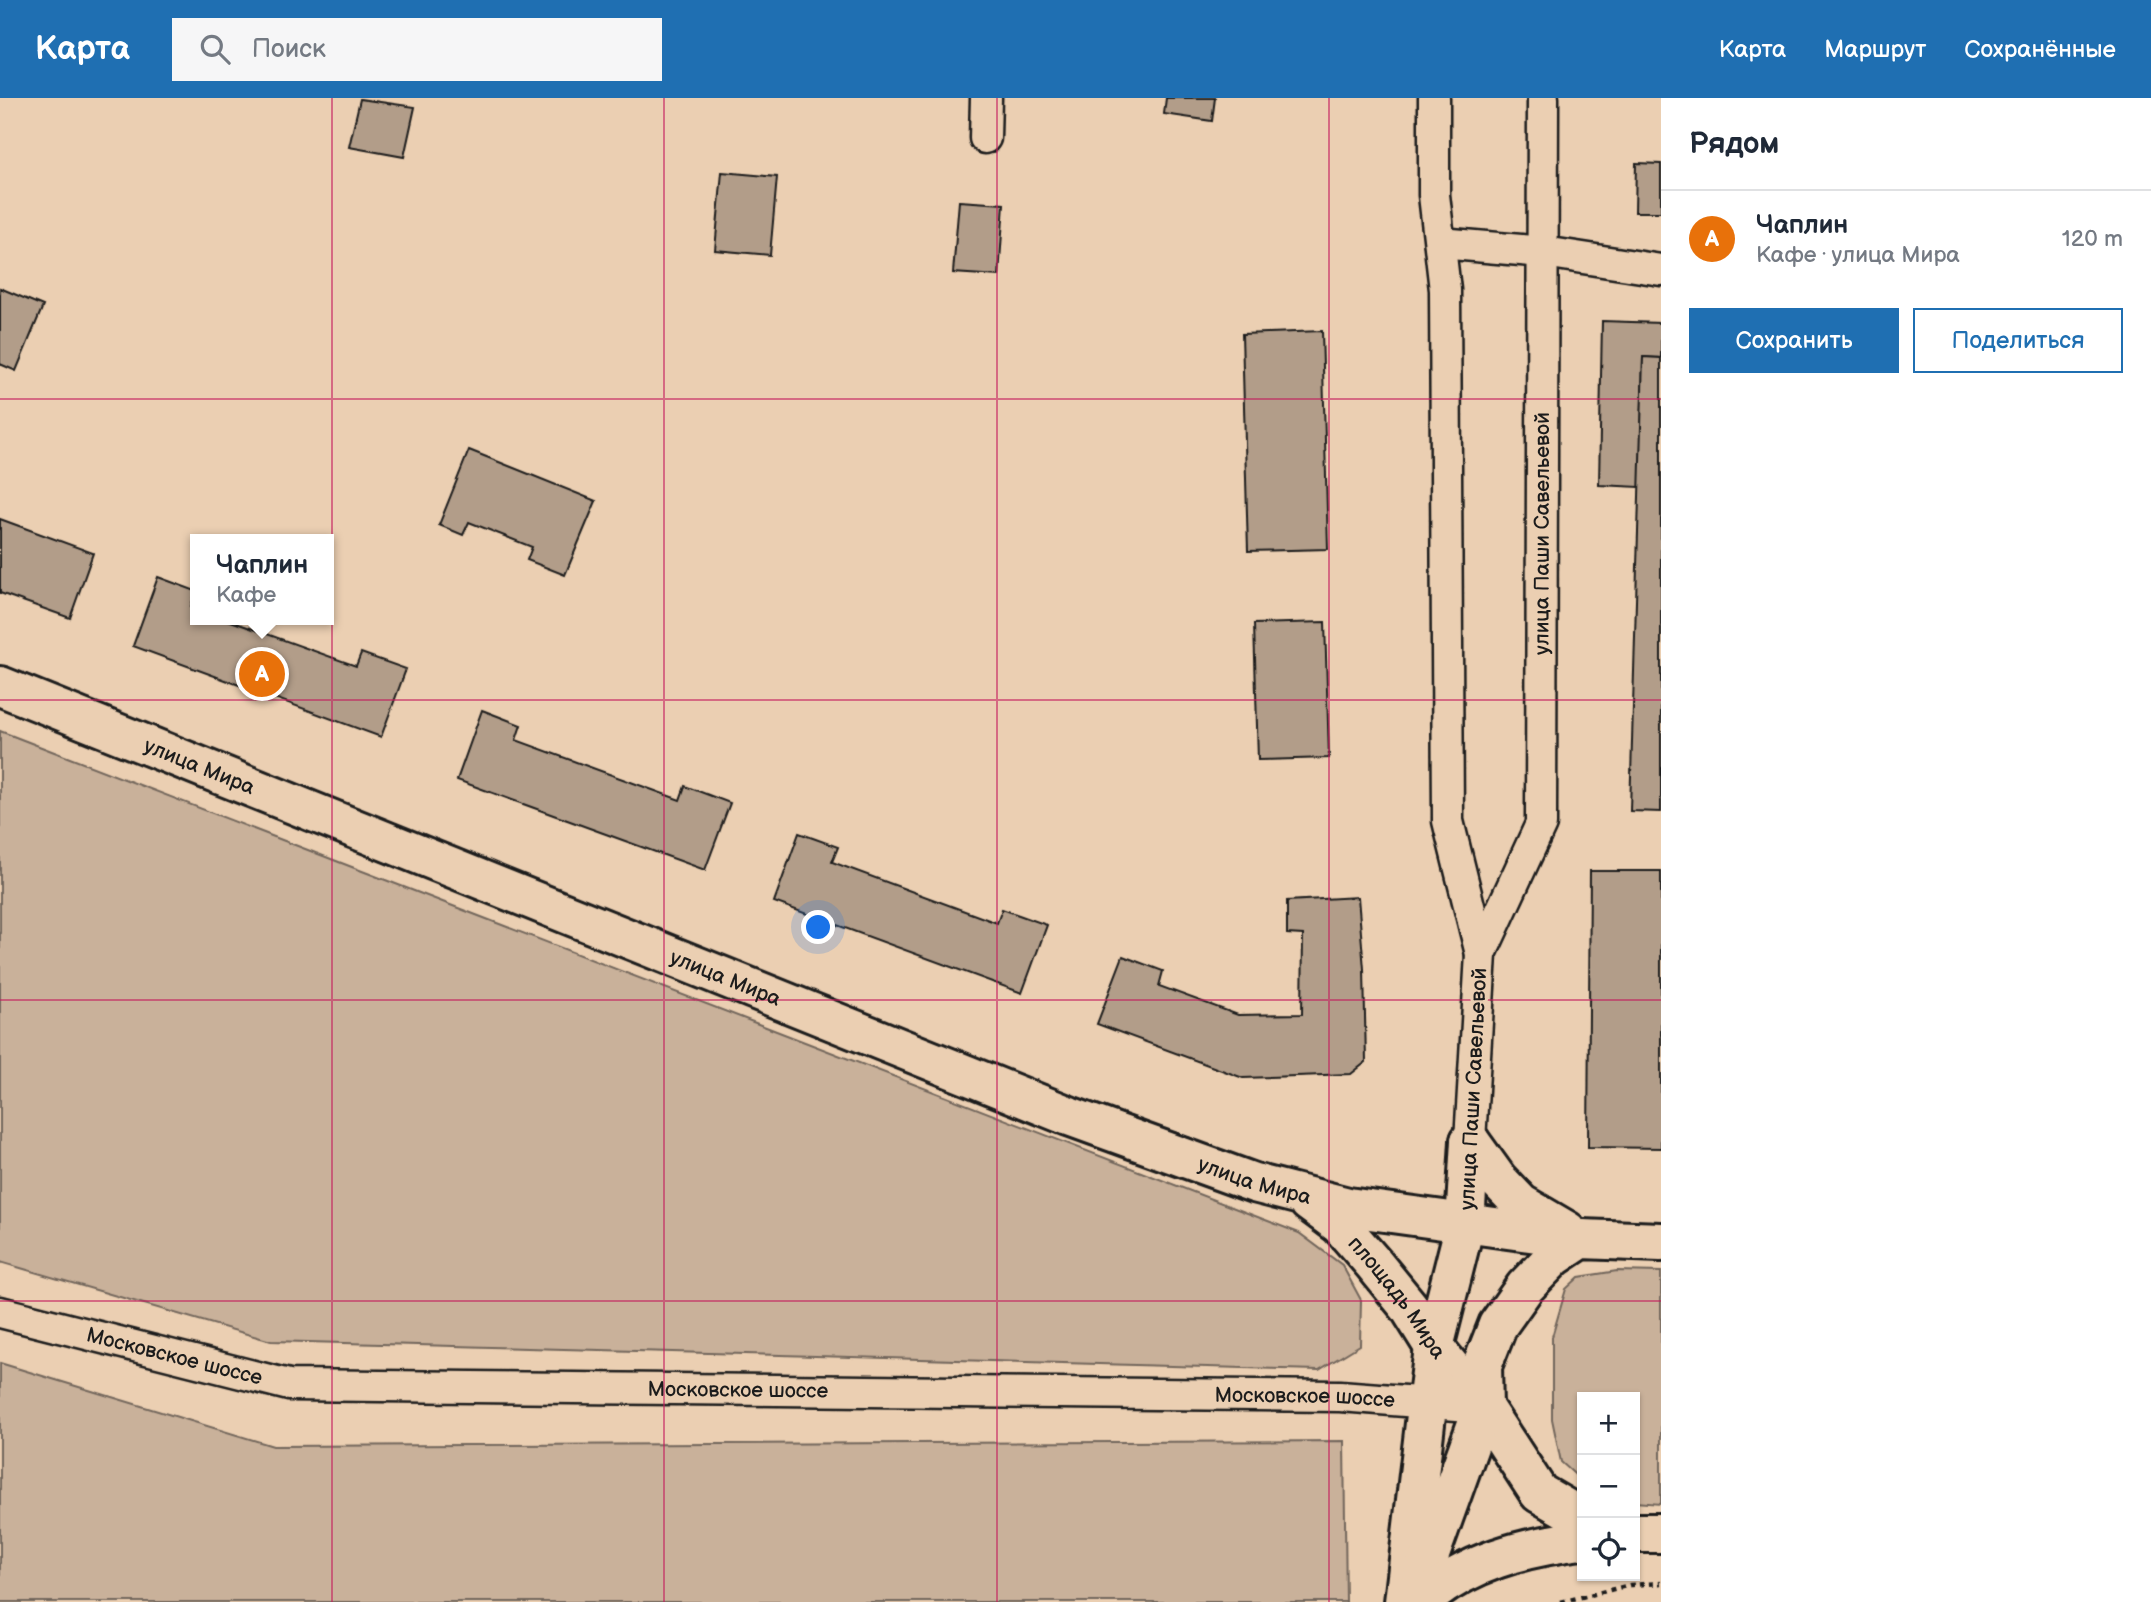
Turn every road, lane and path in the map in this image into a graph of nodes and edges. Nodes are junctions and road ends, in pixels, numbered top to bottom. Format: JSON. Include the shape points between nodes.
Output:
{"nodes":[{"id":1,"x":986,"y":98,"type":"edge"},
{"id":2,"x":1434,"y":98,"type":"edge"},
{"id":3,"x":1543,"y":98,"type":"edge"},
{"id":4,"x":985,"y":138,"type":"dead end"},
{"id":5,"x":1440,"y":243,"type":"junction"},
{"id":6,"x":1544,"y":252,"type":"junction"},
{"id":7,"x":1661,"y":270,"type":"edge"},
{"id":8,"x":0,"y":686,"type":"edge"},
{"id":9,"x":1482,"y":954,"type":"junction"},
{"id":10,"x":1470,"y":1141,"type":"junction"},
{"id":11,"x":1302,"y":1196,"type":"junction"},
{"id":12,"x":1465,"y":1224,"type":"junction"},
{"id":13,"x":1581,"y":1239,"type":"junction"},
{"id":14,"x":1661,"y":1242,"type":"edge"},
{"id":15,"x":0,"y":1312,"type":"edge"},
{"id":16,"x":1434,"y":1347,"type":"junction"},
{"id":17,"x":1427,"y":1404,"type":"junction"},
{"id":18,"x":1483,"y":1406,"type":"junction"},
{"id":19,"x":1577,"y":1515,"type":"edge"},
{"id":20,"x":1640,"y":1533,"type":"edge"},
{"id":21,"x":1661,"y":1533,"type":"edge"},
{"id":22,"x":1577,"y":1541,"type":"edge"},
{"id":23,"x":1661,"y":1583,"type":"edge"},
{"id":24,"x":1405,"y":1602,"type":"edge"},
{"id":25,"x":1413,"y":1602,"type":"edge"},
{"id":26,"x":1421,"y":1602,"type":"edge"},
{"id":27,"x":1561,"y":1602,"type":"edge"}],
"edges":[{"from":1,"to":4,"type":"street"},
{"from":2,"to":5,"type":"street","name":"улица Паши Савельевой","via":[[1434,194]]},
{"from":3,"to":6,"type":"street","name":"улица Паши Савельевой"},
{"from":5,"to":6,"type":"street"},
{"from":5,"to":9,"type":"street","name":"улица Паши Савельевой","via":[[1445,290],[1448,821]]},
{"from":6,"to":7,"type":"street"},
{"from":6,"to":9,"type":"street","name":"улица Паши Савельевой","via":[[1541,824]]},
{"from":8,"to":11,"type":"street","name":"улица Мира","via":[[1069,1116]]},
{"from":9,"to":10,"type":"street","name":"улица Паши Савельевой"},
{"from":10,"to":12,"type":"street","name":"улица Паши Савельевой"},
{"from":10,"to":13,"type":"street","via":[[1521,1204]]},
{"from":11,"to":12,"type":"street","name":"улица Мира"},
{"from":11,"to":16,"type":"street","name":"площадь Мира","via":[[1340,1225],[1409,1307]]},
{"from":12,"to":13,"type":"street"},
{"from":12,"to":16,"type":"street","name":"улица Паши Савельевой"},
{"from":13,"to":14,"type":"street"},
{"from":13,"to":18,"type":"street","via":[[1554,1257],[1525,1287],[1498,1325],[1482,1366]]},
{"from":15,"to":17,"type":"street","name":"Московское шоссе","via":[[289,1385],[1340,1396]]},
{"from":16,"to":17,"type":"street","name":"улица Паши Савельевой"},
{"from":16,"to":18,"type":"street","name":"площадь Мира"},
{"from":17,"to":18,"type":"street","name":"Московское шоссе"},
{"from":17,"to":24,"type":"street","name":"улица Паши Савельевой"},
{"from":18,"to":19,"type":"street","name":"площадь Мира","via":[[1539,1493]]},
{"from":18,"to":25,"type":"street"},
{"from":20,"to":21,"type":"street"},
{"from":22,"to":26,"type":"street","via":[[1482,1563],[1441,1584]]},
{"from":23,"to":27,"type":"path","via":[[1630,1585]]}]}
